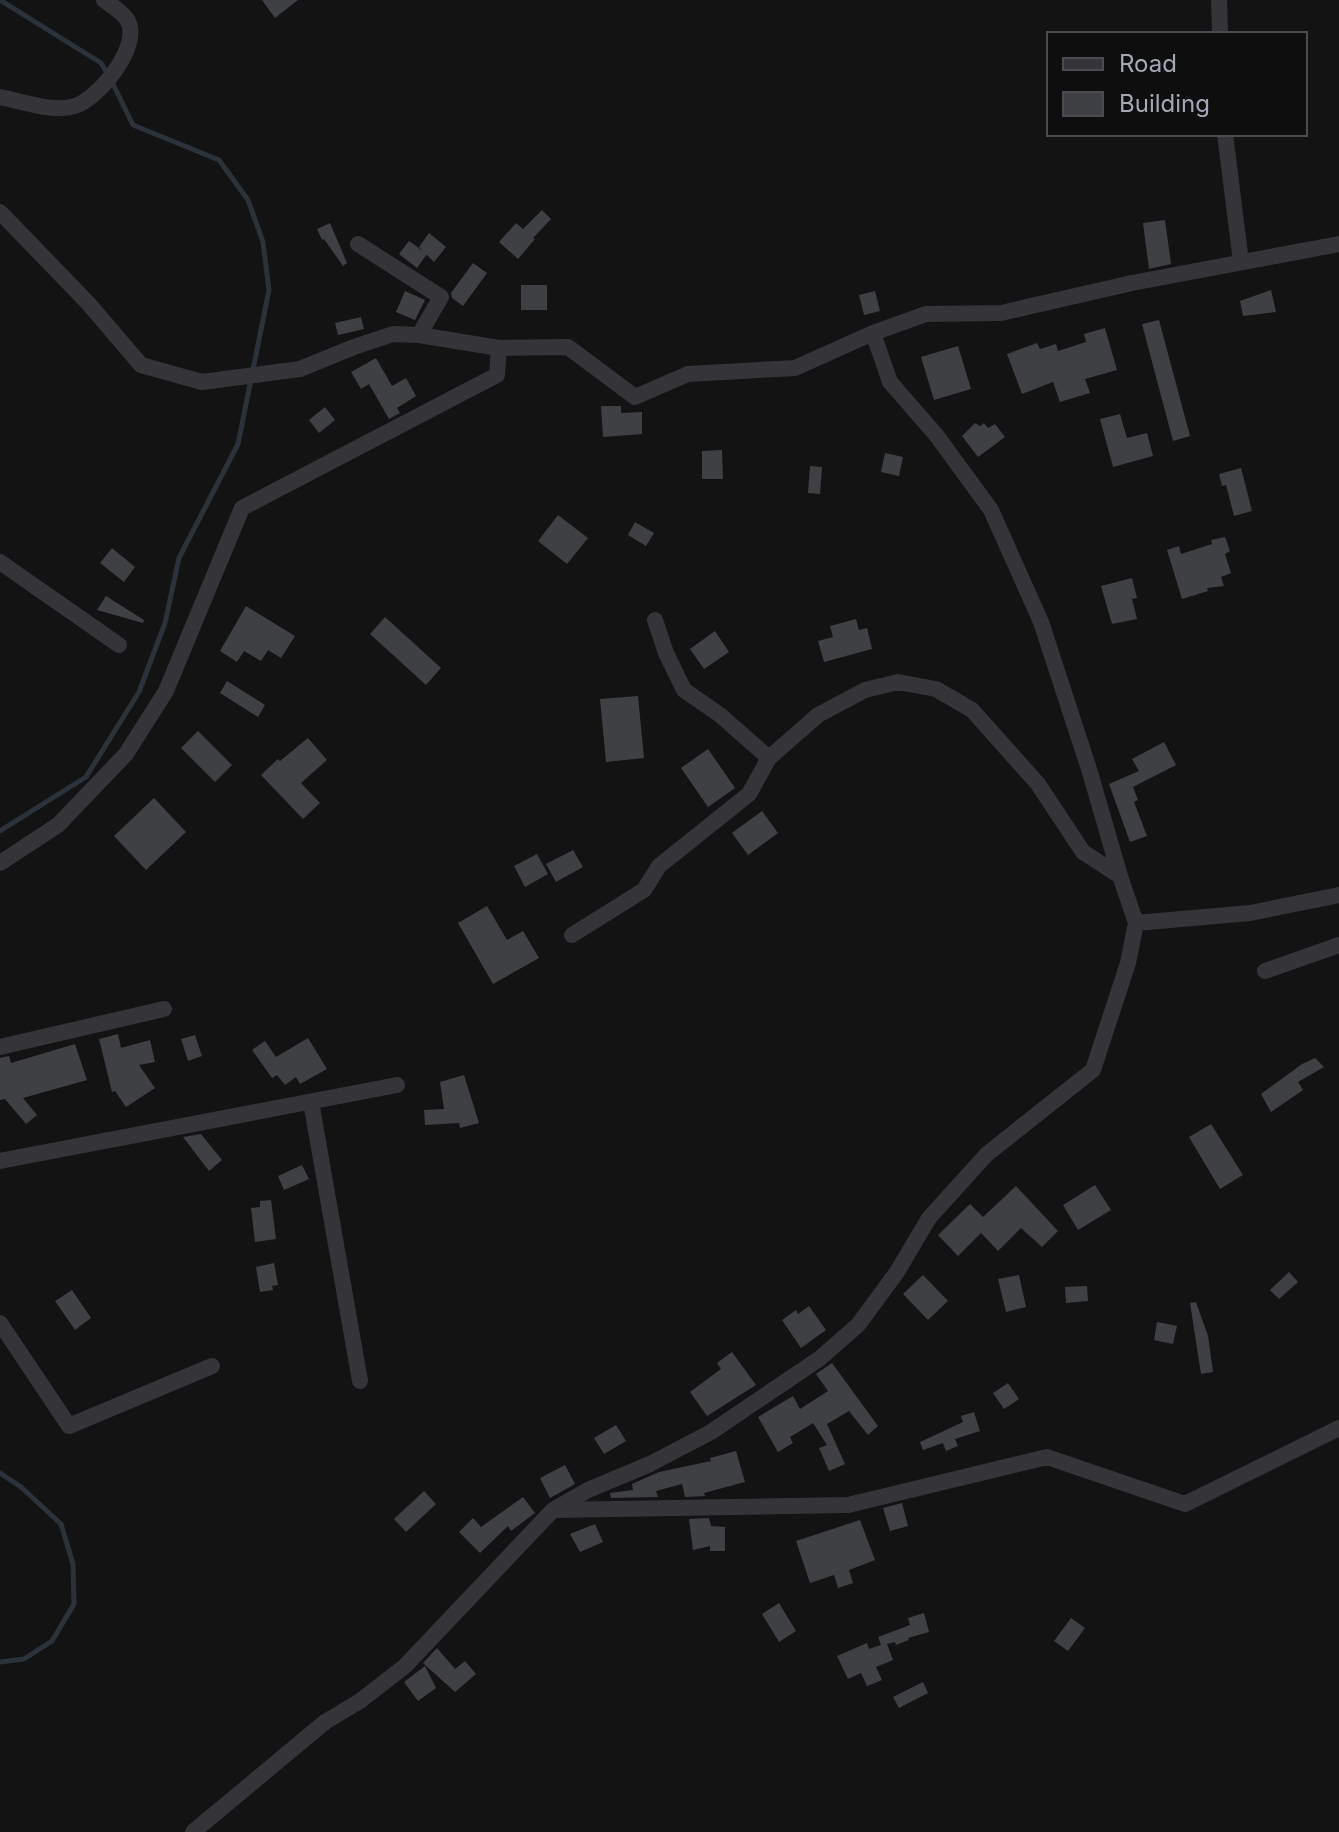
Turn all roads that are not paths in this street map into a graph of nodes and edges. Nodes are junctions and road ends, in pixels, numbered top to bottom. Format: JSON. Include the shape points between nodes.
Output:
{"nodes":[{"id":1,"x":104,"y":0,"type":"edge"},
{"id":2,"x":1219,"y":0,"type":"edge"},
{"id":3,"x":1220,"y":32,"type":"edge"},
{"id":4,"x":0,"y":97,"type":"edge"},
{"id":5,"x":1225,"y":136,"type":"edge"},
{"id":6,"x":0,"y":212,"type":"edge"},
{"id":7,"x":358,"y":244,"type":"dead end"},
{"id":8,"x":1339,"y":244,"type":"edge"},
{"id":9,"x":1241,"y":262,"type":"junction"},
{"id":10,"x":873,"y":333,"type":"junction"},
{"id":11,"x":419,"y":335,"type":"junction"},
{"id":12,"x":499,"y":348,"type":"junction"},
{"id":13,"x":0,"y":562,"type":"edge"},
{"id":14,"x":655,"y":620,"type":"dead end"},
{"id":15,"x":119,"y":645,"type":"dead end"},
{"id":16,"x":769,"y":758,"type":"junction"},
{"id":17,"x":0,"y":863,"type":"edge"},
{"id":18,"x":1120,"y":876,"type":"junction"},
{"id":19,"x":1339,"y":895,"type":"edge"},
{"id":20,"x":1136,"y":923,"type":"junction"},
{"id":21,"x":572,"y":935,"type":"dead end"},
{"id":22,"x":1339,"y":945,"type":"edge"},
{"id":23,"x":1265,"y":971,"type":"dead end"},
{"id":24,"x":164,"y":1009,"type":"dead end"},
{"id":25,"x":0,"y":1047,"type":"edge"},
{"id":26,"x":397,"y":1085,"type":"dead end"},
{"id":27,"x":311,"y":1102,"type":"junction"},
{"id":28,"x":0,"y":1161,"type":"edge"},
{"id":29,"x":0,"y":1323,"type":"edge"},
{"id":30,"x":212,"y":1366,"type":"dead end"},
{"id":31,"x":360,"y":1381,"type":"dead end"},
{"id":32,"x":1339,"y":1428,"type":"edge"},
{"id":33,"x":553,"y":1510,"type":"junction"},
{"id":34,"x":193,"y":1832,"type":"edge"}],
"edges":[{"from":1,"to":4,"type":"street","via":[[125,18],[130,31],[107,83],[93,97],[63,108]]},
{"from":2,"to":3,"type":"street"},
{"from":5,"to":9,"type":"street"},
{"from":6,"to":11,"type":"street","via":[[141,365],[202,382],[300,369],[393,334]]},
{"from":7,"to":11,"type":"street","via":[[441,297]]},
{"from":8,"to":9,"type":"street"},
{"from":9,"to":10,"type":"street","via":[[1001,313],[926,314]]},
{"from":10,"to":12,"type":"street","via":[[795,368],[688,374],[635,397],[568,347]]},
{"from":10,"to":18,"type":"street","via":[[890,382],[937,436],[998,524],[1041,622]]},
{"from":11,"to":12,"type":"street"},
{"from":12,"to":17,"type":"street","via":[[497,375],[242,508],[166,691],[126,754],[58,825]]},
{"from":13,"to":15,"type":"street"},
{"from":14,"to":16,"type":"street","via":[[684,690]]},
{"from":16,"to":18,"type":"street","via":[[818,715],[865,690],[898,682],[936,689],[972,710],[1038,784],[1083,852]]},
{"from":16,"to":21,"type":"street","via":[[749,794],[659,866],[644,890]]},
{"from":18,"to":20,"type":"street"},
{"from":19,"to":20,"type":"street","via":[[1250,913]]},
{"from":20,"to":33,"type":"street","via":[[1125,976],[1093,1070],[987,1154],[929,1218],[858,1325],[819,1359],[711,1432]]},
{"from":22,"to":23,"type":"street"},
{"from":24,"to":25,"type":"street"},
{"from":26,"to":27,"type":"street"},
{"from":27,"to":28,"type":"street"},
{"from":27,"to":31,"type":"street"},
{"from":29,"to":30,"type":"street","via":[[69,1426]]},
{"from":32,"to":33,"type":"street","via":[[1185,1504],[1047,1457],[848,1505]]},
{"from":33,"to":34,"type":"street","via":[[405,1666],[325,1722]]}]}
